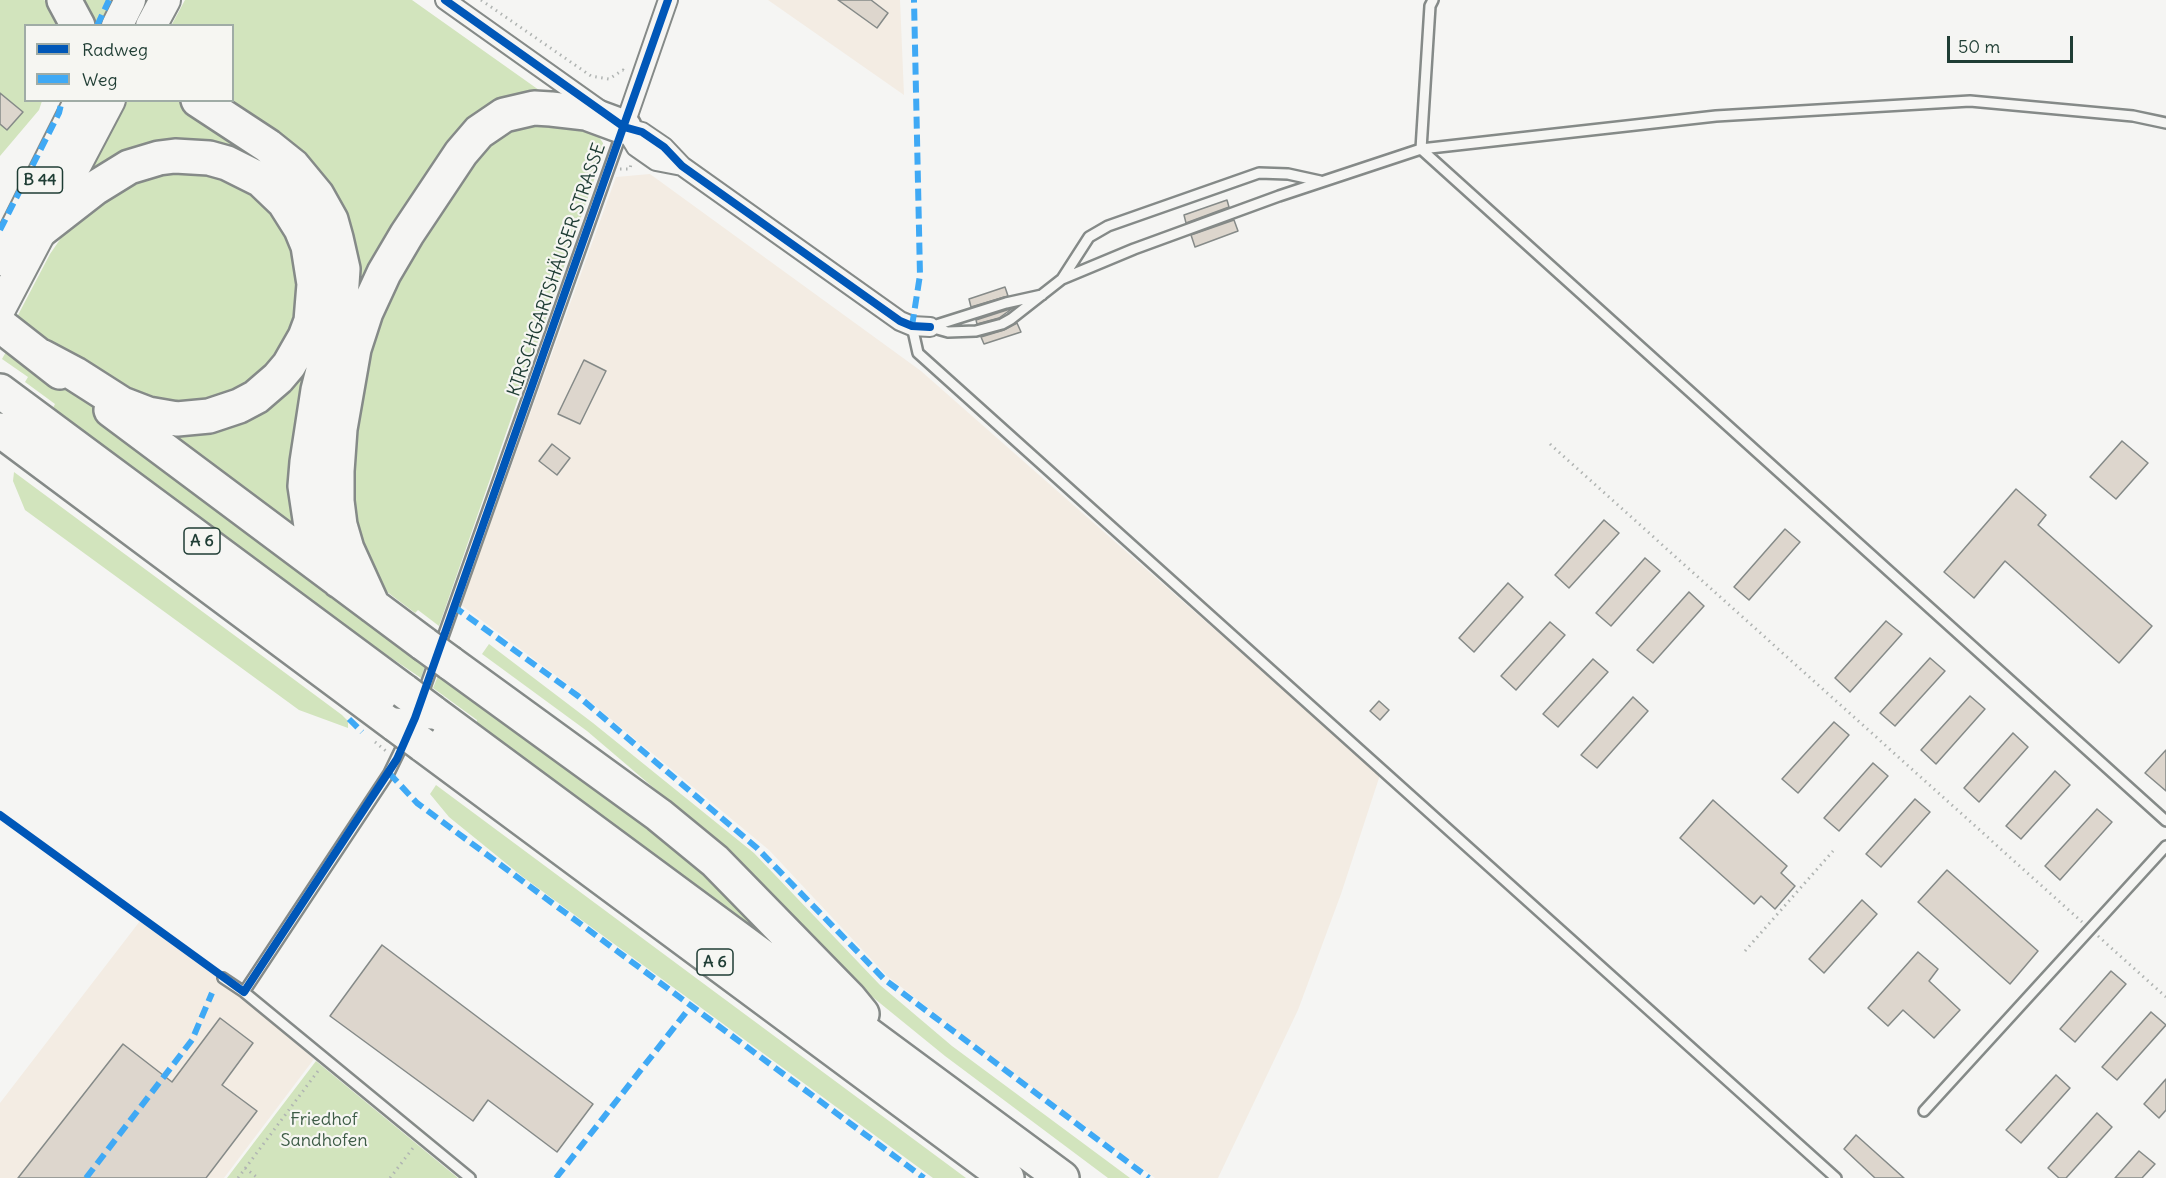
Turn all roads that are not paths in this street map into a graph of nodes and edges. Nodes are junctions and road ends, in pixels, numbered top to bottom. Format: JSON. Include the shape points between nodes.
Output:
{"nodes":[{"id":1,"x":64,"y":0,"type":"edge"},
{"id":2,"x":130,"y":0,"type":"edge"},
{"id":3,"x":165,"y":0,"type":"edge"},
{"id":4,"x":445,"y":0,"type":"edge"},
{"id":5,"x":668,"y":0,"type":"edge"},
{"id":6,"x":1433,"y":0,"type":"edge"},
{"id":7,"x":77,"y":24,"type":"edge"},
{"id":8,"x":118,"y":24,"type":"edge"},
{"id":9,"x":152,"y":24,"type":"edge"},
{"id":10,"x":79,"y":102,"type":"edge"},
{"id":11,"x":109,"y":102,"type":"edge"},
{"id":12,"x":201,"y":102,"type":"edge"},
{"id":13,"x":2166,"y":123,"type":"edge"},
{"id":14,"x":624,"y":127,"type":"junction"},
{"id":15,"x":1421,"y":150,"type":"junction"},
{"id":16,"x":1322,"y":182,"type":"junction"},
{"id":17,"x":41,"y":230,"type":"junction"},
{"id":18,"x":0,"y":260,"type":"edge"},
{"id":19,"x":1062,"y":279,"type":"junction"},
{"id":20,"x":1044,"y":294,"type":"junction"},
{"id":21,"x":5,"y":324,"type":"edge"},
{"id":22,"x":921,"y":326,"type":"junction"},
{"id":23,"x":43,"y":357,"type":"junction"},
{"id":24,"x":0,"y":391,"type":"edge"},
{"id":25,"x":0,"y":430,"type":"edge"},
{"id":26,"x":339,"y":581,"type":"junction"},
{"id":27,"x":374,"y":606,"type":"junction"},
{"id":28,"x":410,"y":752,"type":"junction"},
{"id":29,"x":2166,"y":821,"type":"edge"},
{"id":30,"x":2166,"y":846,"type":"edge"},
{"id":31,"x":223,"y":978,"type":"dead end"},
{"id":32,"x":244,"y":992,"type":"junction"},
{"id":33,"x":892,"y":1053,"type":"junction"},
{"id":34,"x":1924,"y":1111,"type":"dead end"},
{"id":35,"x":470,"y":1178,"type":"edge"},
{"id":36,"x":1007,"y":1178,"type":"edge"},
{"id":37,"x":1062,"y":1178,"type":"edge"},
{"id":38,"x":1836,"y":1178,"type":"edge"}],
"edges":[{"from":1,"to":7,"type":"highway"},
{"from":2,"to":8,"type":"main road"},
{"from":3,"to":9,"type":"main road"},
{"from":4,"to":14,"type":"street"},
{"from":5,"to":14,"type":"street","name":"KIRSCHGARTSHÄUSER STRASSE"},
{"from":6,"to":15,"type":"lane"},
{"from":10,"to":18,"type":"main road","number":"B 44"},
{"from":11,"to":17,"type":"main road","number":"B 44"},
{"from":12,"to":26,"type":"highway","via":[[293,166],[331,220],[343,282],[318,390],[305,486],[310,526]]},
{"from":13,"to":15,"type":"lane","via":[[2133,116],[1970,101],[1716,117]]},
{"from":14,"to":22,"type":"street","via":[[657,142],[682,166],[900,321]]},
{"from":14,"to":27,"type":"highway","via":[[566,110],[534,108],[504,115],[479,132],[461,153],[384,273],[354,349],[342,409],[337,471],[340,525]]},
{"from":14,"to":28,"type":"lane","name":"KIRSCHGARTSHÄUSER STRASSE","via":[[414,718]]},
{"from":15,"to":16,"type":"lane"},
{"from":15,"to":29,"type":"lane"},
{"from":16,"to":19,"type":"lane"},
{"from":16,"to":19,"type":"lane","via":[[1288,174],[1259,173],[1108,226],[1089,237]]},
{"from":17,"to":21,"type":"main road","number":"B 44"},
{"from":17,"to":23,"type":"highway","via":[[129,167],[176,156],[209,158],[261,180],[284,202],[308,246],[315,284],[311,321],[289,365],[256,397],[224,412],[198,418],[148,414],[122,404]]},
{"from":19,"to":20,"type":"lane"},
{"from":20,"to":22,"type":"lane"},
{"from":20,"to":22,"type":"lane","via":[[1002,324],[976,331],[948,332]]},
{"from":21,"to":23,"type":"highway"},
{"from":22,"to":38,"type":"lane","via":[[918,353]]},
{"from":23,"to":26,"type":"highway"},
{"from":24,"to":33,"type":"highway","number":"A 6","bridge":true},
{"from":25,"to":28,"type":"highway","number":"A 6","bridge":true},
{"from":26,"to":27,"type":"highway"},
{"from":27,"to":33,"type":"highway","via":[[659,815],[715,861],[849,998]]},
{"from":28,"to":32,"type":"lane","name":"KIRSCHGARTSHÄUSER STRASSE"},
{"from":28,"to":36,"type":"highway","number":"A 6"},
{"from":30,"to":34,"type":"lane"},
{"from":31,"to":32,"type":"lane"},
{"from":32,"to":35,"type":"lane"},
{"from":33,"to":37,"type":"highway","number":"A 6"}]}
